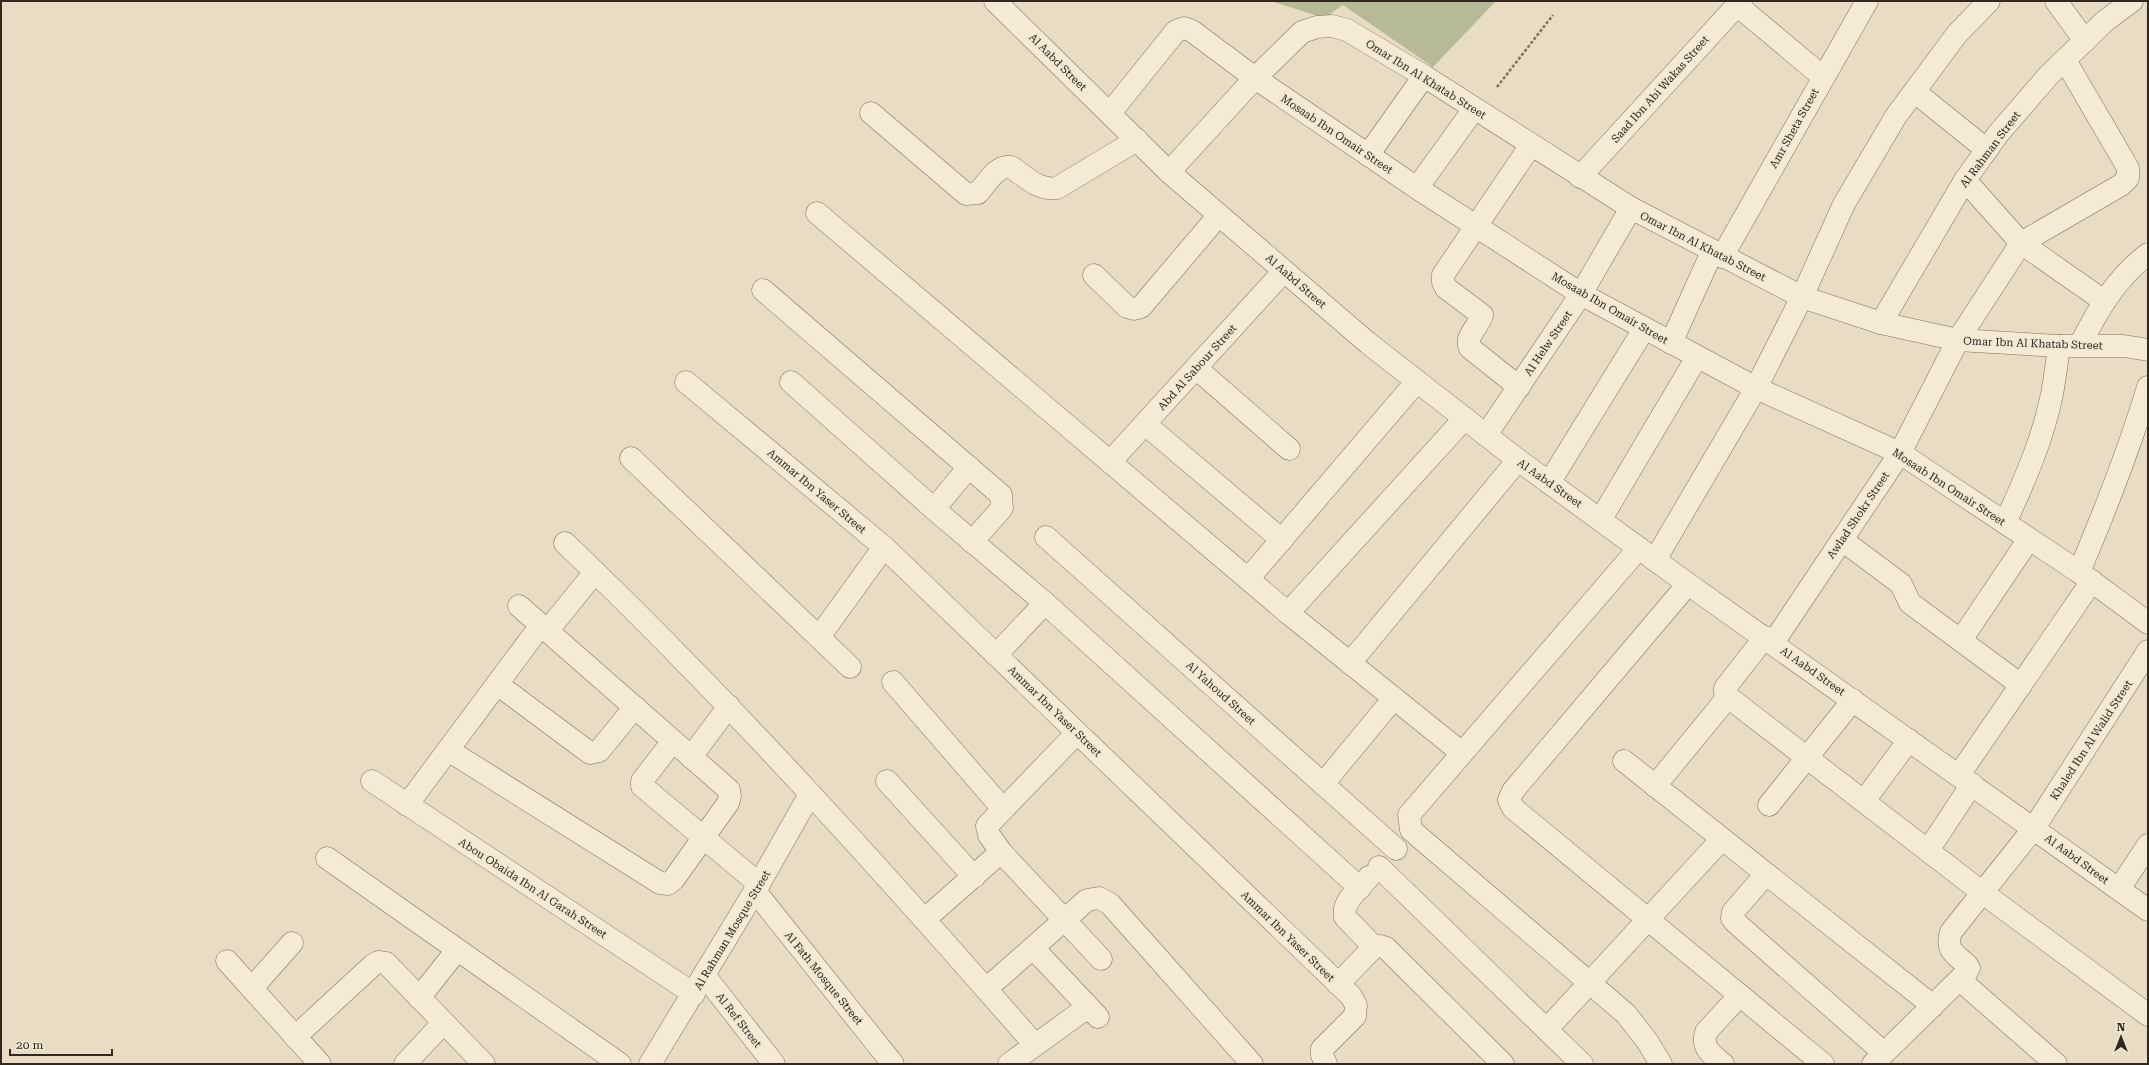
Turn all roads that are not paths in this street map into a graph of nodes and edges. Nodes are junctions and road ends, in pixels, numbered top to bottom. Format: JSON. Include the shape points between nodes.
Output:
{"nodes":[{"id":1,"x":995,"y":1,"type":"edge"},
{"id":2,"x":1867,"y":1,"type":"edge"},
{"id":3,"x":1989,"y":1,"type":"edge"},
{"id":4,"x":2056,"y":1,"type":"edge"},
{"id":5,"x":2132,"y":1,"type":"edge"},
{"id":6,"x":1739,"y":3,"type":"edge"},
{"id":7,"x":2085,"y":41,"type":"junction"},
{"id":8,"x":2065,"y":60,"type":"junction"},
{"id":9,"x":1424,"y":76,"type":"junction"},
{"id":10,"x":1823,"y":77,"type":"junction"},
{"id":11,"x":1255,"y":78,"type":"junction"},
{"id":12,"x":1915,"y":92,"type":"junction"},
{"id":13,"x":1476,"y":110,"type":"junction"},
{"id":14,"x":871,"y":113,"type":"dead end"},
{"id":15,"x":1110,"y":113,"type":"junction"},
{"id":16,"x":1137,"y":140,"type":"junction"},
{"id":17,"x":1531,"y":145,"type":"junction"},
{"id":18,"x":1987,"y":150,"type":"junction"},
{"id":19,"x":1368,"y":155,"type":"junction"},
{"id":20,"x":1169,"y":172,"type":"junction"},
{"id":21,"x":1580,"y":177,"type":"junction"},
{"id":22,"x":1965,"y":180,"type":"junction"},
{"id":23,"x":1417,"y":188,"type":"junction"},
{"id":24,"x":1631,"y":208,"type":"junction"},
{"id":25,"x":817,"y":213,"type":"dead end"},
{"id":26,"x":1219,"y":215,"type":"junction"},
{"id":27,"x":1476,"y":227,"type":"junction"},
{"id":28,"x":2020,"y":243,"type":"junction"},
{"id":29,"x":1717,"y":254,"type":"junction"},
{"id":30,"x":2148,"y":254,"type":"edge"},
{"id":31,"x":1284,"y":271,"type":"junction"},
{"id":32,"x":1094,"y":275,"type":"dead end"},
{"id":33,"x":763,"y":290,"type":"dead end"},
{"id":34,"x":1581,"y":294,"type":"junction"},
{"id":35,"x":1802,"y":297,"type":"junction"},
{"id":36,"x":2104,"y":301,"type":"junction"},
{"id":37,"x":1881,"y":323,"type":"junction"},
{"id":38,"x":1644,"y":328,"type":"junction"},
{"id":39,"x":1958,"y":340,"type":"junction"},
{"id":40,"x":1670,"y":343,"type":"junction"},
{"id":41,"x":2070,"y":346,"type":"junction"},
{"id":42,"x":2148,"y":350,"type":"edge"},
{"id":43,"x":1697,"y":357,"type":"junction"},
{"id":44,"x":1196,"y":368,"type":"junction"},
{"id":45,"x":1417,"y":381,"type":"junction"},
{"id":46,"x":686,"y":382,"type":"dead end"},
{"id":47,"x":791,"y":382,"type":"dead end"},
{"id":48,"x":2148,"y":386,"type":"edge"},
{"id":49,"x":1519,"y":387,"type":"junction"},
{"id":50,"x":1756,"y":388,"type":"junction"},
{"id":51,"x":1465,"y":418,"type":"junction"},
{"id":52,"x":1146,"y":424,"type":"junction"},
{"id":53,"x":1486,"y":435,"type":"junction"},
{"id":54,"x":1289,"y":449,"type":"dead end"},
{"id":55,"x":1900,"y":452,"type":"junction"},
{"id":56,"x":631,"y":458,"type":"dead end"},
{"id":57,"x":1518,"y":460,"type":"junction"},
{"id":58,"x":1110,"y":462,"type":"junction"},
{"id":59,"x":968,"y":467,"type":"junction"},
{"id":60,"x":1549,"y":482,"type":"junction"},
{"id":61,"x":934,"y":509,"type":"junction"},
{"id":62,"x":1600,"y":519,"type":"junction"},
{"id":63,"x":2006,"y":523,"type":"junction"},
{"id":64,"x":1046,"y":537,"type":"dead end"},
{"id":65,"x":2029,"y":539,"type":"junction"},
{"id":66,"x":1282,"y":540,"type":"junction"},
{"id":67,"x":1842,"y":540,"type":"junction"},
{"id":68,"x":972,"y":542,"type":"junction"},
{"id":69,"x":564,"y":543,"type":"dead end"},
{"id":70,"x":884,"y":547,"type":"junction"},
{"id":71,"x":1647,"y":554,"type":"junction"},
{"id":72,"x":595,"y":572,"type":"junction"},
{"id":73,"x":2085,"y":576,"type":"junction"},
{"id":74,"x":1248,"y":579,"type":"junction"},
{"id":75,"x":1688,"y":584,"type":"junction"},
{"id":76,"x":1045,"y":603,"type":"junction"},
{"id":77,"x":519,"y":606,"type":"dead end"},
{"id":78,"x":1288,"y":613,"type":"junction"},
{"id":79,"x":2148,"y":623,"type":"edge"},
{"id":80,"x":544,"y":628,"type":"junction"},
{"id":81,"x":819,"y":636,"type":"junction"},
{"id":82,"x":1769,"y":640,"type":"junction"},
{"id":83,"x":1961,"y":640,"type":"junction"},
{"id":84,"x":2148,"y":651,"type":"edge"},
{"id":85,"x":996,"y":655,"type":"junction"},
{"id":86,"x":1350,"y":663,"type":"junction"},
{"id":87,"x":850,"y":667,"type":"dead end"},
{"id":88,"x":893,"y":682,"type":"dead end"},
{"id":89,"x":498,"y":684,"type":"junction"},
{"id":90,"x":2021,"y":685,"type":"junction"},
{"id":91,"x":1728,"y":697,"type":"junction"},
{"id":92,"x":1394,"y":698,"type":"junction"},
{"id":93,"x":1853,"y":700,"type":"junction"},
{"id":94,"x":729,"y":706,"type":"junction"},
{"id":95,"x":634,"y":707,"type":"junction"},
{"id":96,"x":1077,"y":733,"type":"junction"},
{"id":97,"x":1909,"y":740,"type":"junction"},
{"id":98,"x":673,"y":741,"type":"junction"},
{"id":99,"x":448,"y":750,"type":"junction"},
{"id":100,"x":1462,"y":753,"type":"junction"},
{"id":101,"x":691,"y":757,"type":"junction"},
{"id":102,"x":1807,"y":758,"type":"junction"},
{"id":103,"x":1624,"y":761,"type":"dead end"},
{"id":104,"x":1966,"y":780,"type":"junction"},
{"id":105,"x":372,"y":781,"type":"dead end"},
{"id":106,"x":887,"y":781,"type":"dead end"},
{"id":107,"x":1323,"y":784,"type":"junction"},
{"id":108,"x":1655,"y":786,"type":"junction"},
{"id":109,"x":810,"y":794,"type":"junction"},
{"id":110,"x":1864,"y":801,"type":"junction"},
{"id":111,"x":407,"y":805,"type":"junction"},
{"id":112,"x":1769,"y":805,"type":"dead end"},
{"id":113,"x":1003,"y":809,"type":"junction"},
{"id":114,"x":2034,"y":828,"type":"junction"},
{"id":115,"x":1411,"y":830,"type":"junction"},
{"id":116,"x":704,"y":837,"type":"junction"},
{"id":117,"x":1722,"y":839,"type":"junction"},
{"id":118,"x":2148,"y":844,"type":"edge"},
{"id":119,"x":1396,"y":849,"type":"junction"},
{"id":120,"x":1929,"y":849,"type":"junction"},
{"id":121,"x":1001,"y":852,"type":"junction"},
{"id":122,"x":327,"y":858,"type":"dead end"},
{"id":123,"x":1379,"y":867,"type":"junction"},
{"id":124,"x":1766,"y":874,"type":"junction"},
{"id":125,"x":974,"y":877,"type":"junction"},
{"id":126,"x":757,"y":888,"type":"junction"},
{"id":127,"x":1360,"y":888,"type":"junction"},
{"id":128,"x":2119,"y":889,"type":"junction"},
{"id":129,"x":1983,"y":893,"type":"junction"},
{"id":130,"x":2148,"y":910,"type":"edge"},
{"id":131,"x":925,"y":919,"type":"junction"},
{"id":132,"x":1065,"y":920,"type":"junction"},
{"id":133,"x":1648,"y":920,"type":"junction"},
{"id":134,"x":292,"y":943,"type":"dead end"},
{"id":135,"x":1374,"y":947,"type":"junction"},
{"id":136,"x":1033,"y":948,"type":"junction"},
{"id":137,"x":457,"y":950,"type":"junction"},
{"id":138,"x":1101,"y":959,"type":"dead end"},
{"id":139,"x":227,"y":961,"type":"dead end"},
{"id":140,"x":1960,"y":980,"type":"junction"},
{"id":141,"x":1589,"y":983,"type":"junction"},
{"id":142,"x":1338,"y":984,"type":"junction"},
{"id":143,"x":699,"y":985,"type":"junction"},
{"id":144,"x":252,"y":988,"type":"junction"},
{"id":145,"x":986,"y":989,"type":"junction"},
{"id":146,"x":1740,"y":996,"type":"junction"},
{"id":147,"x":419,"y":998,"type":"junction"},
{"id":148,"x":1932,"y":1006,"type":"junction"},
{"id":149,"x":2148,"y":1015,"type":"edge"},
{"id":150,"x":443,"y":1023,"type":"junction"},
{"id":151,"x":1547,"y":1029,"type":"junction"},
{"id":152,"x":295,"y":1037,"type":"junction"},
{"id":153,"x":1035,"y":1045,"type":"junction"},
{"id":154,"x":1878,"y":1059,"type":"edge"},
{"id":155,"x":658,"y":1060,"type":"edge"},
{"id":156,"x":768,"y":1062,"type":"edge"},
{"id":157,"x":320,"y":1064,"type":"edge"},
{"id":158,"x":405,"y":1064,"type":"edge"},
{"id":159,"x":484,"y":1064,"type":"edge"},
{"id":160,"x":620,"y":1064,"type":"edge"},
{"id":161,"x":892,"y":1064,"type":"edge"},
{"id":162,"x":1010,"y":1064,"type":"edge"},
{"id":163,"x":1252,"y":1064,"type":"edge"},
{"id":164,"x":1326,"y":1064,"type":"edge"},
{"id":165,"x":1503,"y":1064,"type":"edge"},
{"id":166,"x":1582,"y":1064,"type":"edge"},
{"id":167,"x":1661,"y":1064,"type":"edge"},
{"id":168,"x":1723,"y":1064,"type":"edge"},
{"id":169,"x":1823,"y":1064,"type":"edge"},
{"id":170,"x":2056,"y":1064,"type":"edge"}],
"edges":[{"from":1,"to":15,"type":"street","name":"Al Aabd Street"},
{"from":2,"to":10,"type":"street","name":"Amr Sheta Street"},
{"from":3,"to":12,"type":"street","via":[[1957,34]]},
{"from":4,"to":7,"type":"street"},
{"from":5,"to":7,"type":"street","name":"Al Rahman Street","via":[[2105,21]]},
{"from":6,"to":10,"type":"street"},
{"from":6,"to":21,"type":"street","name":"Saad Ibn Abi Wakas Street"},
{"from":7,"to":8,"type":"street","name":"Al Rahman Street"},
{"from":8,"to":18,"type":"street","name":"Al Rahman Street","via":[[2049,75]]},
{"from":8,"to":28,"type":"street","via":[[2128,168],[2128,178],[2121,185]]},
{"from":9,"to":11,"type":"street","name":"Omar Ibn Al Khatab Street","via":[[1347,30],[1332,26],[1302,32]]},
{"from":9,"to":13,"type":"street","name":"Omar Ibn Al Khatab Street"},
{"from":9,"to":19,"type":"street"},
{"from":10,"to":29,"type":"street","name":"Amr Sheta Street"},
{"from":11,"to":15,"type":"street","name":"Mosaab Ibn Omair Street","via":[[1192,31],[1184,28],[1176,31]]},
{"from":11,"to":19,"type":"street","name":"Mosaab Ibn Omair Street"},
{"from":11,"to":20,"type":"street"},
{"from":12,"to":18,"type":"street"},
{"from":12,"to":35,"type":"street","via":[[1896,116],[1844,204]]},
{"from":13,"to":17,"type":"street","name":"Omar Ibn Al Khatab Street"},
{"from":13,"to":23,"type":"street"},
{"from":14,"to":16,"type":"street","via":[[966,194],[973,195],[978,193],[1000,168],[1006,166],[1040,188],[1058,188]]},
{"from":15,"to":16,"type":"street","name":"Al Aabd Street"},
{"from":16,"to":20,"type":"street","name":"Al Aabd Street"},
{"from":17,"to":21,"type":"street","name":"Omar Ibn Al Khatab Street"},
{"from":17,"to":27,"type":"street"},
{"from":18,"to":22,"type":"street","name":"Al Rahman Street"},
{"from":19,"to":23,"type":"street","name":"Mosaab Ibn Omair Street"},
{"from":20,"to":26,"type":"street","name":"Al Aabd Street"},
{"from":21,"to":24,"type":"street","name":"Omar Ibn Al Khatab Street"},
{"from":22,"to":28,"type":"street"},
{"from":22,"to":37,"type":"street","name":"Al Rahman Street"},
{"from":23,"to":27,"type":"street","name":"Mosaab Ibn Omair Street"},
{"from":24,"to":29,"type":"street","name":"Omar Ibn Al Khatab Street"},
{"from":24,"to":34,"type":"street","name":"Al Helw Street"},
{"from":25,"to":58,"type":"street"},
{"from":26,"to":31,"type":"street","name":"Al Aabd Street"},
{"from":26,"to":32,"type":"street","via":[[1141,307],[1127,307]]},
{"from":27,"to":34,"type":"street","name":"Mosaab Ibn Omair Street"},
{"from":27,"to":49,"type":"street","via":[[1443,275],[1442,282],[1446,288],[1482,315],[1469,338],[1470,348]]},
{"from":28,"to":36,"type":"street"},
{"from":28,"to":39,"type":"street","name":"Awlad Shokr Street"},
{"from":29,"to":35,"type":"street","name":"Omar Ibn Al Khatab Street"},
{"from":29,"to":40,"type":"street","name":"Amr Sheta Street"},
{"from":30,"to":36,"type":"street","via":[[2123,276]]},
{"from":31,"to":44,"type":"street","name":"Abd Al Sabour Street"},
{"from":31,"to":45,"type":"street","name":"Al Aabd Street"},
{"from":33,"to":59,"type":"street"},
{"from":34,"to":38,"type":"street","name":"Mosaab Ibn Omair Street"},
{"from":34,"to":49,"type":"street","name":"Al Helw Street"},
{"from":35,"to":37,"type":"street","name":"Omar Ibn Al Khatab Street"},
{"from":35,"to":50,"type":"street"},
{"from":36,"to":41,"type":"street"},
{"from":37,"to":39,"type":"street","name":"Omar Ibn Al Khatab Street"},
{"from":38,"to":40,"type":"street","name":"Mosaab Ibn Omair Street"},
{"from":38,"to":60,"type":"street"},
{"from":39,"to":41,"type":"street","name":"Omar Ibn Al Khatab Street"},
{"from":39,"to":55,"type":"street","name":"Awlad Shokr Street"},
{"from":40,"to":43,"type":"street","name":"Mosaab Ibn Omair Street"},
{"from":41,"to":42,"type":"street","name":"Omar Ibn Al Khatab Street","via":[[2124,346]]},
{"from":41,"to":63,"type":"street","via":[[2025,481]]},
{"from":43,"to":50,"type":"street","name":"Mosaab Ibn Omair Street"},
{"from":43,"to":62,"type":"street"},
{"from":44,"to":52,"type":"street","name":"Abd Al Sabour Street"},
{"from":44,"to":54,"type":"street"},
{"from":45,"to":51,"type":"street","name":"Al Aabd Street"},
{"from":45,"to":66,"type":"street"},
{"from":46,"to":70,"type":"street","name":"Ammar Ibn Yaser Street"},
{"from":47,"to":61,"type":"street"},
{"from":48,"to":73,"type":"street"},
{"from":49,"to":53,"type":"street","name":"Al Helw Street"},
{"from":50,"to":55,"type":"street","name":"Mosaab Ibn Omair Street"},
{"from":50,"to":71,"type":"street"},
{"from":51,"to":53,"type":"street","name":"Al Aabd Street"},
{"from":51,"to":78,"type":"street"},
{"from":52,"to":58,"type":"street","name":"Abd Al Sabour Street"},
{"from":52,"to":66,"type":"street"},
{"from":53,"to":57,"type":"street","name":"Al Aabd Street"},
{"from":55,"to":63,"type":"street","name":"Mosaab Ibn Omair Street"},
{"from":55,"to":67,"type":"street","name":"Awlad Shokr Street"},
{"from":56,"to":81,"type":"street"},
{"from":57,"to":60,"type":"street","name":"Al Aabd Street"},
{"from":57,"to":86,"type":"street"},
{"from":58,"to":74,"type":"street"},
{"from":59,"to":61,"type":"street"},
{"from":59,"to":68,"type":"street","via":[[1001,495],[1003,502],[1002,508]]},
{"from":60,"to":62,"type":"street","name":"Al Aabd Street"},
{"from":61,"to":68,"type":"street"},
{"from":62,"to":71,"type":"street","name":"Al Aabd Street"},
{"from":63,"to":65,"type":"street","name":"Mosaab Ibn Omair Street"},
{"from":64,"to":107,"type":"street","name":"Al Yahoud Street"},
{"from":65,"to":73,"type":"street","name":"Mosaab Ibn Omair Street"},
{"from":65,"to":83,"type":"street"},
{"from":66,"to":74,"type":"street"},
{"from":67,"to":82,"type":"street","name":"Awlad Shokr Street"},
{"from":67,"to":83,"type":"street","via":[[1901,584],[1910,602]]},
{"from":68,"to":76,"type":"street"},
{"from":69,"to":72,"type":"street"},
{"from":70,"to":81,"type":"street"},
{"from":70,"to":85,"type":"street","name":"Ammar Ibn Yaser Street"},
{"from":71,"to":75,"type":"street","name":"Al Aabd Street"},
{"from":71,"to":100,"type":"street"},
{"from":72,"to":80,"type":"street"},
{"from":72,"to":94,"type":"street"},
{"from":73,"to":79,"type":"street","name":"Mosaab Ibn Omair Street"},
{"from":73,"to":90,"type":"street"},
{"from":74,"to":78,"type":"street"},
{"from":75,"to":82,"type":"street","name":"Al Aabd Street"},
{"from":75,"to":133,"type":"street","via":[[1512,791],[1509,800],[1512,808]]},
{"from":76,"to":85,"type":"street"},
{"from":76,"to":127,"type":"street"},
{"from":77,"to":80,"type":"street"},
{"from":78,"to":86,"type":"street"},
{"from":80,"to":89,"type":"street"},
{"from":80,"to":95,"type":"street"},
{"from":81,"to":87,"type":"street"},
{"from":82,"to":91,"type":"street","name":"Awlad Shokr Street","via":[[1725,688]]},
{"from":82,"to":93,"type":"street","name":"Al Aabd Street"},
{"from":83,"to":90,"type":"street"},
{"from":84,"to":114,"type":"street","name":"Khaled Ibn Al Walid Street"},
{"from":85,"to":96,"type":"street","name":"Ammar Ibn Yaser Street"},
{"from":86,"to":92,"type":"street"},
{"from":88,"to":113,"type":"street"},
{"from":89,"to":95,"type":"street","via":[[590,753],[599,751]]},
{"from":89,"to":99,"type":"street"},
{"from":90,"to":104,"type":"street"},
{"from":91,"to":102,"type":"street"},
{"from":91,"to":108,"type":"street"},
{"from":92,"to":100,"type":"street"},
{"from":92,"to":107,"type":"street"},
{"from":93,"to":97,"type":"street","name":"Al Aabd Street"},
{"from":93,"to":102,"type":"street"},
{"from":94,"to":101,"type":"street"},
{"from":94,"to":109,"type":"street"},
{"from":95,"to":98,"type":"street"},
{"from":96,"to":113,"type":"street"},
{"from":96,"to":142,"type":"street","name":"Ammar Ibn Yaser Street"},
{"from":97,"to":104,"type":"street","name":"Al Aabd Street"},
{"from":97,"to":110,"type":"street"},
{"from":98,"to":101,"type":"street"},
{"from":98,"to":116,"type":"street","name":"Al Fath Mosque Street","via":[[642,781],[642,786]]},
{"from":99,"to":111,"type":"street"},
{"from":99,"to":116,"type":"street","via":[[660,883],[668,884],[674,879]]},
{"from":100,"to":115,"type":"street","via":[[1410,815]]},
{"from":101,"to":116,"type":"street","via":[[729,790],[730,796],[728,803]]},
{"from":102,"to":110,"type":"street"},
{"from":102,"to":112,"type":"street"},
{"from":103,"to":108,"type":"street"},
{"from":104,"to":114,"type":"street","name":"Al Aabd Street"},
{"from":104,"to":120,"type":"street"},
{"from":105,"to":111,"type":"street","name":"Abou Obaida Ibn Al Garah Street"},
{"from":106,"to":125,"type":"street"},
{"from":107,"to":119,"type":"street","name":"Al Yahoud Street"},
{"from":108,"to":117,"type":"street"},
{"from":109,"to":126,"type":"street","name":"Al Rahman Mosque Street"},
{"from":109,"to":131,"type":"street"},
{"from":110,"to":120,"type":"street"},
{"from":111,"to":143,"type":"street","name":"Abou Obaida Ibn Al Garah Street"},
{"from":113,"to":121,"type":"street","via":[[988,826],[989,835]]},
{"from":114,"to":128,"type":"street","name":"Al Aabd Street"},
{"from":114,"to":129,"type":"street","name":"Khaled Ibn Al Walid Street"},
{"from":115,"to":119,"type":"street"},
{"from":115,"to":141,"type":"street"},
{"from":116,"to":126,"type":"street","name":"Al Fath Mosque Street"},
{"from":117,"to":124,"type":"street"},
{"from":117,"to":133,"type":"street"},
{"from":118,"to":128,"type":"street"},
{"from":119,"to":123,"type":"street"},
{"from":120,"to":129,"type":"street"},
{"from":121,"to":125,"type":"street"},
{"from":121,"to":132,"type":"street"},
{"from":122,"to":137,"type":"street"},
{"from":123,"to":127,"type":"street"},
{"from":123,"to":151,"type":"street"},
{"from":124,"to":148,"type":"street"},
{"from":124,"to":154,"type":"street","via":[[1733,912],[1732,918]]},
{"from":125,"to":131,"type":"street"},
{"from":126,"to":143,"type":"street","name":"Al Rahman Mosque Street"},
{"from":126,"to":161,"type":"street","name":"Al Fath Mosque Street"},
{"from":127,"to":135,"type":"street","via":[[1345,904],[1343,910],[1345,917]]},
{"from":128,"to":130,"type":"street","name":"Al Aabd Street"},
{"from":129,"to":140,"type":"street","name":"Khaled Ibn Al Walid Street","via":[[1952,932],[1948,941],[1950,948],[1969,968]]},
{"from":129,"to":149,"type":"street"},
{"from":131,"to":145,"type":"street"},
{"from":132,"to":136,"type":"street"},
{"from":132,"to":138,"type":"street"},
{"from":132,"to":163,"type":"street","via":[[1087,900],[1099,898],[1110,904]]},
{"from":133,"to":141,"type":"street"},
{"from":133,"to":146,"type":"street"},
{"from":134,"to":144,"type":"street"},
{"from":135,"to":142,"type":"street"},
{"from":135,"to":165,"type":"street","via":[[1386,948]]},
{"from":136,"to":145,"type":"street"},
{"from":136,"to":153,"type":"street","via":[[1093,1012]]},
{"from":137,"to":147,"type":"street"},
{"from":137,"to":160,"type":"street"},
{"from":139,"to":144,"type":"street"},
{"from":140,"to":148,"type":"street"},
{"from":140,"to":170,"type":"street"},
{"from":141,"to":151,"type":"street"},
{"from":141,"to":167,"type":"street","via":[[1626,1014]]},
{"from":142,"to":164,"type":"street","name":"Ammar Ibn Yaser Street","via":[[1351,996],[1356,1005],[1355,1016],[1322,1049]]},
{"from":143,"to":155,"type":"street","name":"Al Rahman Mosque Street"},
{"from":143,"to":156,"type":"street","name":"Al Ref Street"},
{"from":144,"to":152,"type":"street"},
{"from":145,"to":153,"type":"street"},
{"from":146,"to":168,"type":"street","via":[[1706,1032],[1704,1040],[1707,1050]]},
{"from":146,"to":169,"type":"street"},
{"from":147,"to":150,"type":"street"},
{"from":147,"to":152,"type":"street","via":[[386,963],[378,962]]},
{"from":148,"to":154,"type":"street"},
{"from":150,"to":158,"type":"street"},
{"from":150,"to":159,"type":"street"},
{"from":151,"to":166,"type":"street"},
{"from":152,"to":157,"type":"street"},
{"from":153,"to":162,"type":"street"}]}
